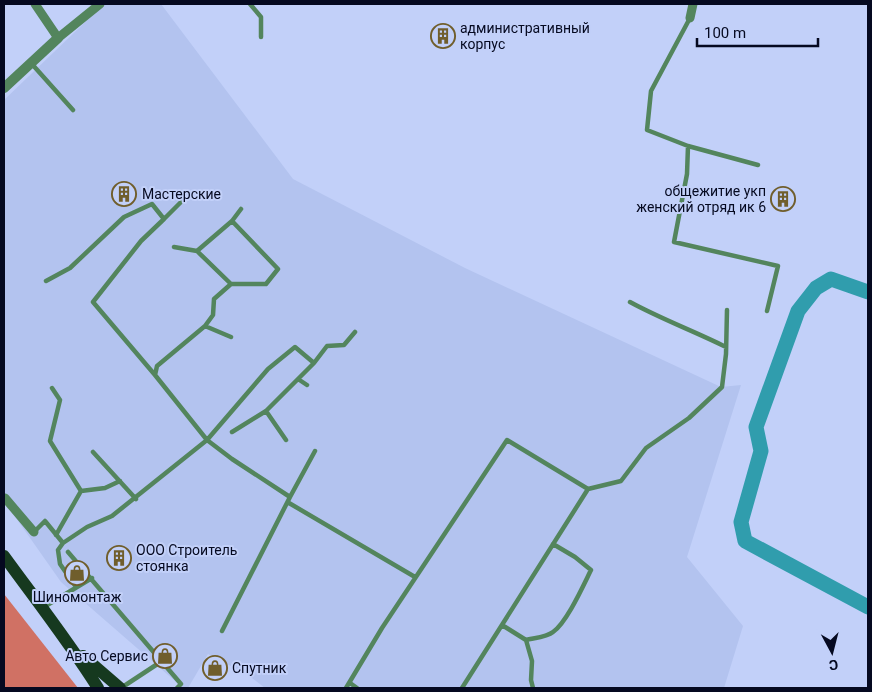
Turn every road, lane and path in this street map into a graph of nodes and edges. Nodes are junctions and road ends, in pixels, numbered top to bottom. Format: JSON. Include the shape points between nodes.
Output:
{"nodes":[{"id":1,"x":35,"y":4,"type":"edge"},
{"id":2,"x":100,"y":4,"type":"edge"},
{"id":3,"x":250,"y":4,"type":"edge"},
{"id":4,"x":692,"y":4,"type":"edge"},
{"id":5,"x":690,"y":18,"type":"joint"},
{"id":6,"x":58,"y":38,"type":"junction"},
{"id":7,"x":261,"y":38,"type":"dead end"},
{"id":8,"x":31,"y":63,"type":"junction"},
{"id":9,"x":4,"y":88,"type":"edge"},
{"id":10,"x":74,"y":110,"type":"dead end"},
{"id":11,"x":688,"y":146,"type":"junction"},
{"id":12,"x":758,"y":164,"type":"dead end"},
{"id":13,"x":183,"y":200,"type":"dead end"},
{"id":14,"x":241,"y":209,"type":"dead end"},
{"id":15,"x":164,"y":219,"type":"junction"},
{"id":16,"x":232,"y":221,"type":"junction"},
{"id":17,"x":174,"y":248,"type":"dead end"},
{"id":18,"x":197,"y":251,"type":"junction"},
{"id":19,"x":46,"y":280,"type":"dead end"},
{"id":20,"x":231,"y":284,"type":"junction"},
{"id":21,"x":630,"y":302,"type":"dead end"},
{"id":22,"x":727,"y":310,"type":"dead end"},
{"id":23,"x":767,"y":310,"type":"dead end"},
{"id":24,"x":205,"y":326,"type":"junction"},
{"id":25,"x":356,"y":332,"type":"dead end"},
{"id":26,"x":231,"y":337,"type":"dead end"},
{"id":27,"x":726,"y":347,"type":"junction"},
{"id":28,"x":314,"y":363,"type":"junction"},
{"id":29,"x":155,"y":375,"type":"junction"},
{"id":30,"x":298,"y":379,"type":"junction"},
{"id":31,"x":307,"y":385,"type":"dead end"},
{"id":32,"x":52,"y":388,"type":"dead end"},
{"id":33,"x":266,"y":411,"type":"junction"},
{"id":34,"x":232,"y":432,"type":"dead end"},
{"id":35,"x":207,"y":440,"type":"junction"},
{"id":36,"x":286,"y":440,"type":"dead end"},
{"id":37,"x":93,"y":452,"type":"dead end"},
{"id":38,"x":315,"y":452,"type":"dead end"},
{"id":39,"x":120,"y":481,"type":"junction"},
{"id":40,"x":588,"y":488,"type":"junction"},
{"id":41,"x":81,"y":491,"type":"junction"},
{"id":42,"x":290,"y":497,"type":"junction"},
{"id":43,"x":5,"y":498,"type":"dead end"},
{"id":44,"x":136,"y":499,"type":"junction"},
{"id":45,"x":288,"y":503,"type":"junction"},
{"id":46,"x":34,"y":532,"type":"joint"},
{"id":47,"x":56,"y":535,"type":"junction"},
{"id":48,"x":63,"y":543,"type":"junction"},
{"id":49,"x":553,"y":544,"type":"junction"},
{"id":50,"x":68,"y":552,"type":"dead end"},
{"id":51,"x":4,"y":556,"type":"edge"},
{"id":52,"x":415,"y":577,"type":"junction"},
{"id":53,"x":92,"y":578,"type":"junction"},
{"id":54,"x":76,"y":587,"type":"junction"},
{"id":55,"x":42,"y":608,"type":"junction"},
{"id":56,"x":502,"y":625,"type":"junction"},
{"id":57,"x":222,"y":631,"type":"dead end"},
{"id":58,"x":526,"y":640,"type":"junction"},
{"id":59,"x":72,"y":646,"type":"junction"},
{"id":60,"x":162,"y":661,"type":"junction"},
{"id":61,"x":350,"y":683,"type":"junction"},
{"id":62,"x":98,"y":688,"type":"edge"},
{"id":63,"x":120,"y":688,"type":"edge"},
{"id":64,"x":177,"y":688,"type":"edge"},
{"id":65,"x":346,"y":688,"type":"edge"},
{"id":66,"x":357,"y":688,"type":"edge"},
{"id":67,"x":462,"y":688,"type":"edge"},
{"id":68,"x":532,"y":688,"type":"edge"}],
"edges":[{"from":1,"to":6,"type":"street"},
{"from":2,"to":6,"type":"street"},
{"from":3,"to":7,"type":"lane","via":[[261,17]]},
{"from":4,"to":5,"type":"street"},
{"from":5,"to":11,"type":"lane","via":[[651,91],[647,130]]},
{"from":6,"to":8,"type":"street"},
{"from":8,"to":9,"type":"street"},
{"from":8,"to":10,"type":"lane"},
{"from":11,"to":12,"type":"lane"},
{"from":11,"to":23,"type":"lane","via":[[687,174],[674,242],[778,266]]},
{"from":13,"to":15,"type":"lane"},
{"from":14,"to":16,"type":"lane"},
{"from":15,"to":19,"type":"lane","via":[[152,204],[124,218],[70,268]]},
{"from":15,"to":29,"type":"lane","via":[[141,242],[93,302]]},
{"from":16,"to":18,"type":"lane"},
{"from":16,"to":20,"type":"lane","via":[[278,269],[266,284]]},
{"from":17,"to":18,"type":"lane"},
{"from":18,"to":20,"type":"lane"},
{"from":20,"to":24,"type":"lane","via":[[214,299],[213,315]]},
{"from":21,"to":27,"type":"lane"},
{"from":22,"to":27,"type":"lane"},
{"from":24,"to":26,"type":"lane"},
{"from":24,"to":29,"type":"lane","via":[[157,366]]},
{"from":25,"to":28,"type":"lane","via":[[344,345],[327,346]]},
{"from":27,"to":40,"type":"lane","via":[[722,387],[689,418],[646,448],[621,480]]},
{"from":28,"to":30,"type":"lane"},
{"from":28,"to":35,"type":"lane","via":[[295,347],[268,369]]},
{"from":29,"to":35,"type":"lane"},
{"from":30,"to":31,"type":"lane"},
{"from":30,"to":33,"type":"lane"},
{"from":32,"to":41,"type":"lane","via":[[60,400],[50,441]]},
{"from":33,"to":34,"type":"lane"},
{"from":33,"to":36,"type":"lane"},
{"from":35,"to":42,"type":"lane"},
{"from":35,"to":44,"type":"lane"},
{"from":37,"to":39,"type":"lane"},
{"from":38,"to":42,"type":"lane"},
{"from":39,"to":41,"type":"lane","via":[[105,488]]},
{"from":39,"to":44,"type":"lane"},
{"from":40,"to":49,"type":"lane"},
{"from":40,"to":52,"type":"lane","via":[[507,440]]},
{"from":41,"to":47,"type":"lane"},
{"from":42,"to":45,"type":"lane"},
{"from":43,"to":46,"type":"street"},
{"from":44,"to":48,"type":"lane"},
{"from":45,"to":52,"type":"lane"},
{"from":45,"to":57,"type":"lane"},
{"from":46,"to":47,"type":"lane","via":[[45,521]]},
{"from":47,"to":48,"type":"lane"},
{"from":48,"to":54,"type":"lane","via":[[58,550],[60,564]]},
{"from":49,"to":56,"type":"lane"},
{"from":49,"to":58,"type":"lane","via":[[590,570],[561,624],[552,633]]},
{"from":50,"to":53,"type":"lane"},
{"from":51,"to":55,"type":"main road"},
{"from":52,"to":61,"type":"lane"},
{"from":53,"to":54,"type":"lane"},
{"from":53,"to":60,"type":"lane"},
{"from":54,"to":55,"type":"lane"},
{"from":55,"to":59,"type":"main road"},
{"from":56,"to":58,"type":"lane"},
{"from":56,"to":67,"type":"lane"},
{"from":58,"to":68,"type":"lane","via":[[532,661]]},
{"from":59,"to":62,"type":"main road"},
{"from":59,"to":63,"type":"main road"},
{"from":60,"to":63,"type":"lane"},
{"from":60,"to":64,"type":"lane","via":[[181,684]]},
{"from":61,"to":65,"type":"lane"},
{"from":61,"to":66,"type":"lane"}]}
